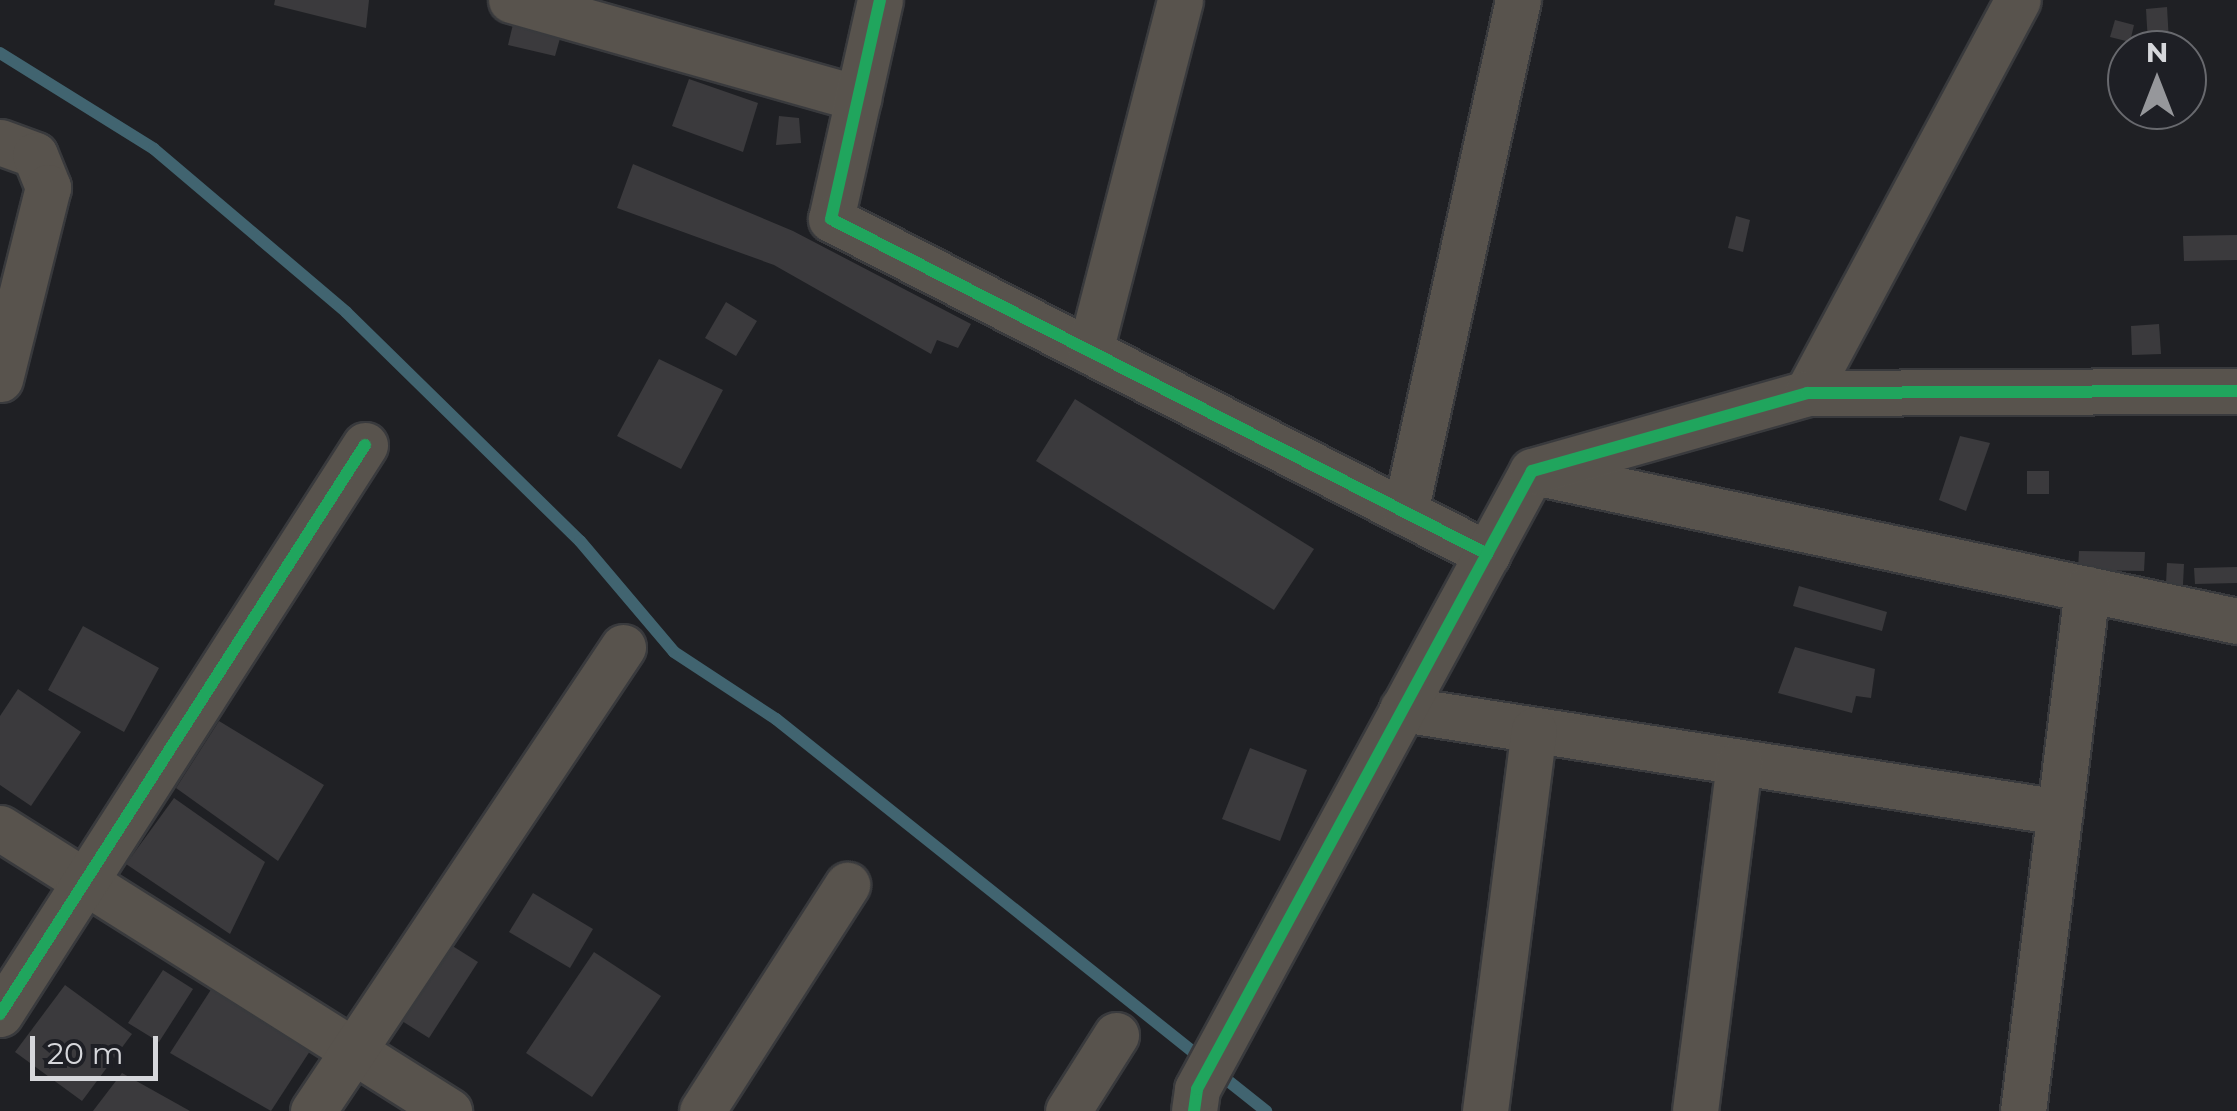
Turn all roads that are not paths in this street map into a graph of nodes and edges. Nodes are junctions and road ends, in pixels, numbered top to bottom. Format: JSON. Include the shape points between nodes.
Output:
{"nodes":[{"id":1,"x":511,"y":0,"type":"edge"},
{"id":2,"x":880,"y":0,"type":"edge"},
{"id":3,"x":1180,"y":0,"type":"edge"},
{"id":4,"x":1518,"y":0,"type":"edge"},
{"id":5,"x":2018,"y":0,"type":"edge"},
{"id":6,"x":858,"y":98,"type":"junction"},
{"id":7,"x":0,"y":142,"type":"edge"},
{"id":8,"x":1090,"y":351,"type":"junction"},
{"id":9,"x":0,"y":379,"type":"edge"},
{"id":10,"x":2237,"y":391,"type":"edge"},
{"id":11,"x":1808,"y":393,"type":"junction"},
{"id":12,"x":364,"y":445,"type":"dead end"},
{"id":13,"x":1532,"y":472,"type":"junction"},
{"id":14,"x":1405,"y":512,"type":"junction"},
{"id":15,"x":1487,"y":554,"type":"junction"},
{"id":16,"x":2087,"y":589,"type":"junction"},
{"id":17,"x":2237,"y":621,"type":"edge"},
{"id":18,"x":623,"y":647,"type":"dead end"},
{"id":19,"x":1402,"y":709,"type":"junction"},
{"id":20,"x":1534,"y":730,"type":"junction"},
{"id":21,"x":1739,"y":763,"type":"junction"},
{"id":22,"x":2060,"y":812,"type":"junction"},
{"id":23,"x":0,"y":828,"type":"edge"},
{"id":24,"x":86,"y":879,"type":"junction"},
{"id":25,"x":847,"y":885,"type":"dead end"},
{"id":26,"x":0,"y":1014,"type":"edge"},
{"id":27,"x":1116,"y":1035,"type":"dead end"},
{"id":28,"x":354,"y":1050,"type":"junction"},
{"id":29,"x":1195,"y":1100,"type":"edge"},
{"id":30,"x":313,"y":1111,"type":"edge"},
{"id":31,"x":449,"y":1111,"type":"edge"},
{"id":32,"x":702,"y":1111,"type":"edge"},
{"id":33,"x":1068,"y":1111,"type":"edge"},
{"id":34,"x":1485,"y":1111,"type":"edge"},
{"id":35,"x":1695,"y":1111,"type":"edge"},
{"id":36,"x":2022,"y":1111,"type":"edge"}],
"edges":[{"from":1,"to":6,"type":"street"},
{"from":2,"to":6,"type":"street"},
{"from":3,"to":8,"type":"street"},
{"from":4,"to":14,"type":"street"},
{"from":5,"to":11,"type":"street"},
{"from":6,"to":8,"type":"street","via":[[832,219]]},
{"from":7,"to":9,"type":"street","via":[[35,154],[48,188]]},
{"from":8,"to":14,"type":"street"},
{"from":10,"to":11,"type":"street"},
{"from":11,"to":13,"type":"street"},
{"from":12,"to":24,"type":"street"},
{"from":13,"to":15,"type":"street"},
{"from":13,"to":16,"type":"street"},
{"from":14,"to":15,"type":"street"},
{"from":15,"to":19,"type":"street"},
{"from":16,"to":17,"type":"street"},
{"from":16,"to":22,"type":"street"},
{"from":18,"to":28,"type":"street"},
{"from":19,"to":20,"type":"street"},
{"from":19,"to":29,"type":"street"},
{"from":20,"to":21,"type":"street"},
{"from":20,"to":34,"type":"street"},
{"from":21,"to":22,"type":"street"},
{"from":21,"to":35,"type":"street"},
{"from":22,"to":36,"type":"street"},
{"from":23,"to":24,"type":"street"},
{"from":24,"to":26,"type":"street"},
{"from":24,"to":28,"type":"street"},
{"from":25,"to":32,"type":"street"},
{"from":27,"to":33,"type":"street"},
{"from":28,"to":30,"type":"street"},
{"from":28,"to":31,"type":"street"}]}
